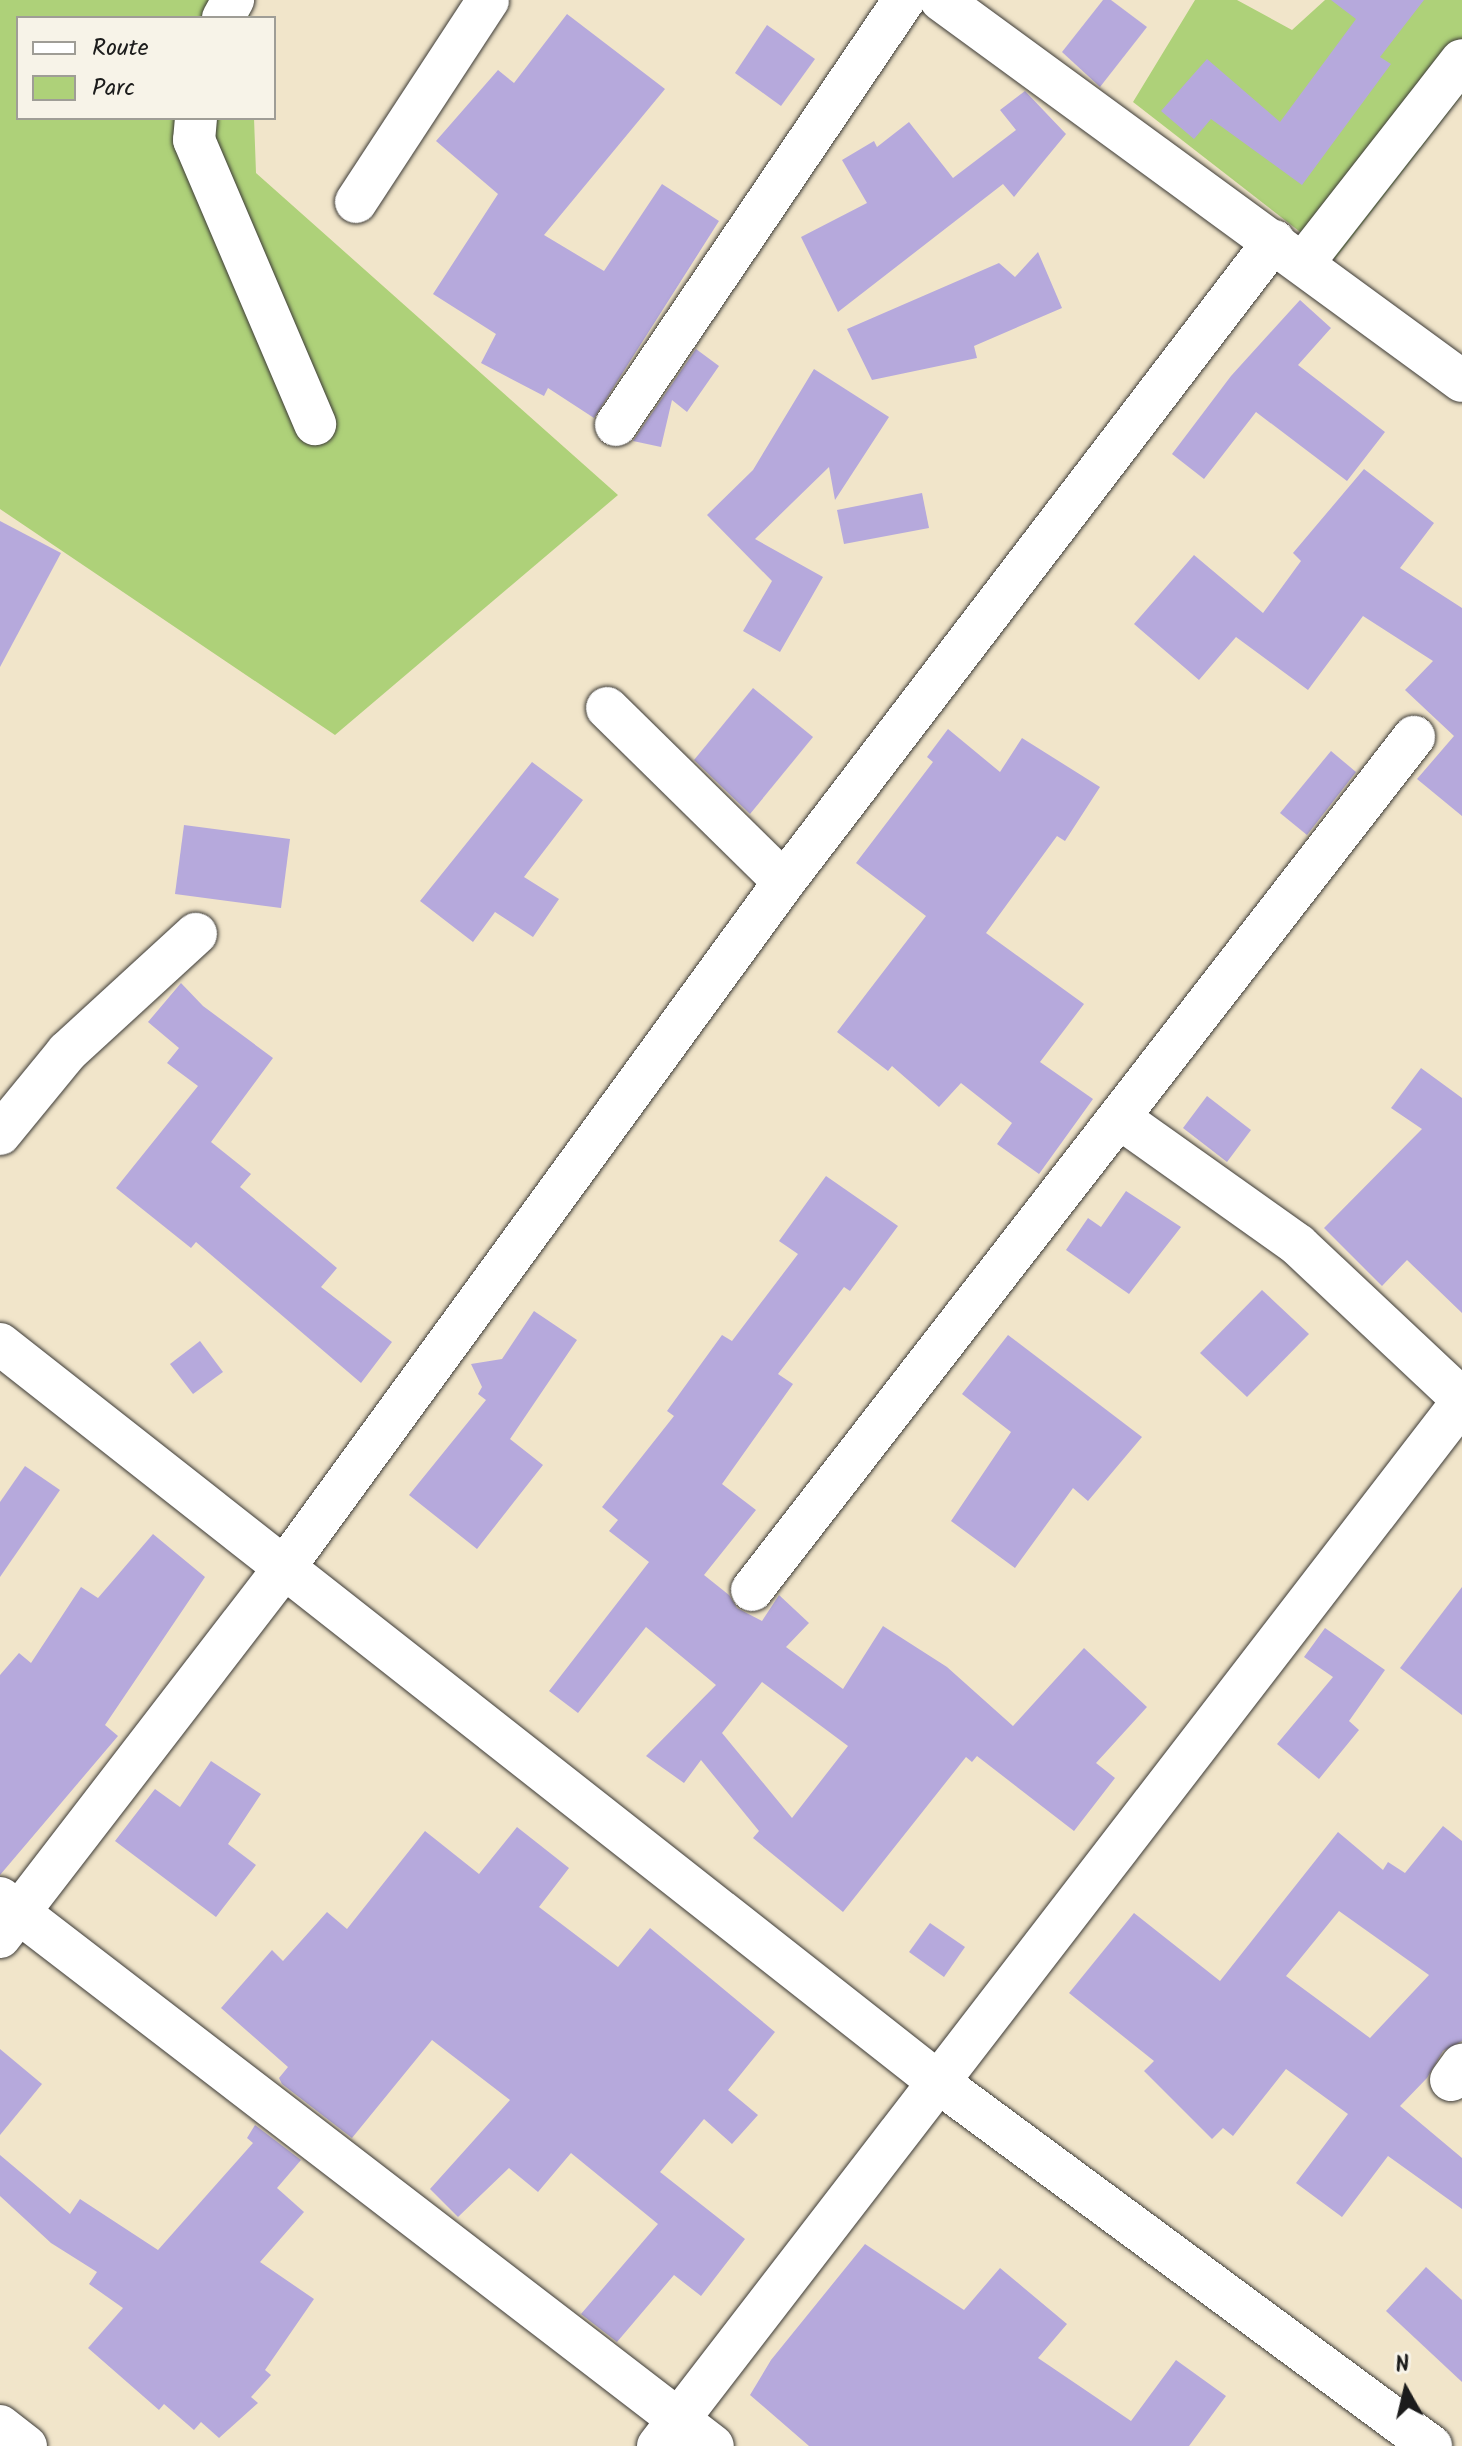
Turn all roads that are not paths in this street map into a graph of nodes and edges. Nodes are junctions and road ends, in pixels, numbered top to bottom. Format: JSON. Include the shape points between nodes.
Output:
{"nodes":[{"id":1,"x":488,"y":0,"type":"edge"},
{"id":2,"x":904,"y":0,"type":"edge"},
{"id":3,"x":941,"y":0,"type":"edge"},
{"id":4,"x":1462,"y":60,"type":"edge"},
{"id":5,"x":196,"y":120,"type":"edge"},
{"id":6,"x":356,"y":202,"type":"dead end"},
{"id":7,"x":1289,"y":251,"type":"junction"},
{"id":8,"x":1462,"y":381,"type":"edge"},
{"id":9,"x":315,"y":424,"type":"dead end"},
{"id":10,"x":616,"y":425,"type":"dead end"},
{"id":11,"x":607,"y":708,"type":"dead end"},
{"id":12,"x":1414,"y":737,"type":"dead end"},
{"id":13,"x":784,"y":882,"type":"junction"},
{"id":14,"x":196,"y":934,"type":"dead end"},
{"id":15,"x":1121,"y":1119,"type":"junction"},
{"id":16,"x":0,"y":1134,"type":"edge"},
{"id":17,"x":0,"y":1344,"type":"edge"},
{"id":18,"x":1462,"y":1400,"type":"edge"},
{"id":19,"x":284,"y":1568,"type":"junction"},
{"id":20,"x":752,"y":1590,"type":"dead end"},
{"id":21,"x":6,"y":1916,"type":"edge"},
{"id":22,"x":938,"y":2082,"type":"junction"},
{"id":23,"x":0,"y":2426,"type":"edge"},
{"id":24,"x":668,"y":2433,"type":"edge"},
{"id":25,"x":26,"y":2446,"type":"edge"},
{"id":26,"x":713,"y":2446,"type":"edge"},
{"id":27,"x":1431,"y":2446,"type":"edge"}],
"edges":[{"from":1,"to":6,"type":"street"},
{"from":2,"to":10,"type":"street"},
{"from":3,"to":7,"type":"street"},
{"from":4,"to":7,"type":"street"},
{"from":5,"to":9,"type":"street","via":[[194,140]]},
{"from":7,"to":8,"type":"street"},
{"from":7,"to":13,"type":"street"},
{"from":11,"to":13,"type":"street"},
{"from":12,"to":15,"type":"street"},
{"from":13,"to":19,"type":"street"},
{"from":14,"to":16,"type":"street","via":[[67,1052]]},
{"from":15,"to":18,"type":"street","via":[[1298,1245]]},
{"from":15,"to":20,"type":"street"},
{"from":17,"to":19,"type":"street"},
{"from":18,"to":22,"type":"street"},
{"from":19,"to":21,"type":"street"},
{"from":19,"to":22,"type":"street"},
{"from":21,"to":24,"type":"street"},
{"from":22,"to":24,"type":"street"},
{"from":22,"to":27,"type":"street"},
{"from":23,"to":25,"type":"street"},
{"from":24,"to":26,"type":"street"}]}
